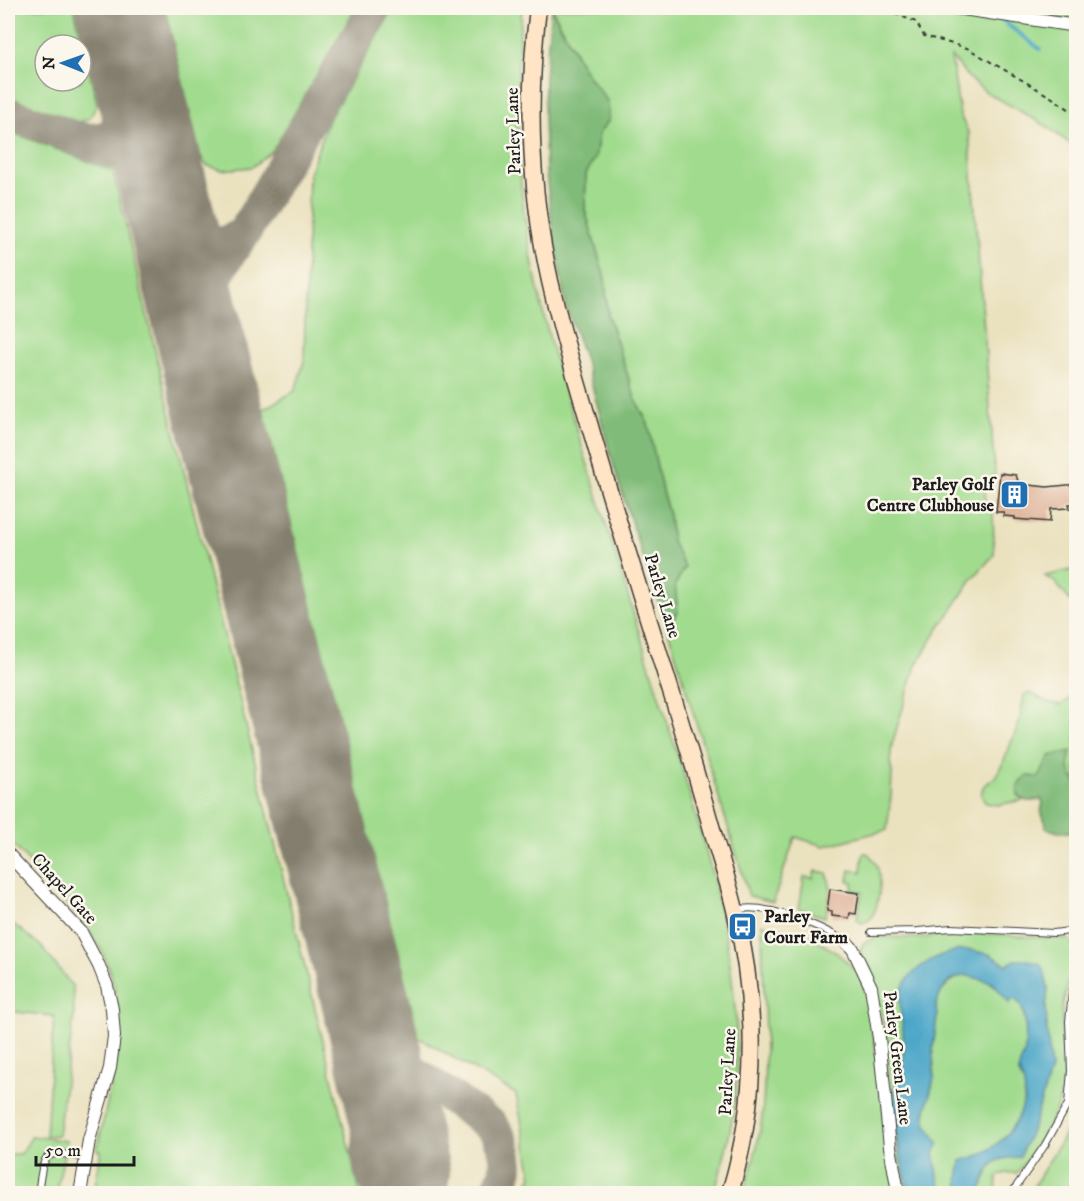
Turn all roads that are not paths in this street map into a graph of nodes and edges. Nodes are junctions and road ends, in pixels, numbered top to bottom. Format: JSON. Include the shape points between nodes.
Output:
{"nodes":[{"id":1,"x":537,"y":8,"type":"edge"},
{"id":2,"x":956,"y":8,"type":"edge"},
{"id":3,"x":1077,"y":26,"type":"edge"},
{"id":4,"x":8,"y":854,"type":"edge"},
{"id":5,"x":735,"y":910,"type":"junction"},
{"id":6,"x":1077,"y":930,"type":"edge"},
{"id":7,"x":871,"y":932,"type":"dead end"},
{"id":8,"x":845,"y":941,"type":"joint"},
{"id":9,"x":1077,"y":981,"type":"edge"},
{"id":10,"x":86,"y":1158,"type":"junction"},
{"id":11,"x":38,"y":1194,"type":"edge"},
{"id":12,"x":80,"y":1194,"type":"edge"},
{"id":13,"x":729,"y":1194,"type":"edge"},
{"id":14,"x":900,"y":1194,"type":"edge"},
{"id":15,"x":1011,"y":1194,"type":"edge"}],
"edges":[{"from":1,"to":5,"type":"main road","name":"Parley Lane","via":[[532,142],[549,278],[591,432],[693,759]]},
{"from":2,"to":3,"type":"street"},
{"from":4,"to":10,"type":"street","name":"Chapel Gate","via":[[81,932],[107,987],[114,1036],[110,1068]]},
{"from":5,"to":8,"type":"lane","name":"Parley Green Lane","via":[[752,907],[781,914]]},
{"from":5,"to":13,"type":"main road","name":"Parley Lane","via":[[750,1006],[752,1055],[749,1103]]},
{"from":6,"to":7,"type":"lane","via":[[1054,933],[951,928]]},
{"from":8,"to":14,"type":"street","name":"Parley Green Lane","via":[[853,949],[871,987],[890,1148]]},
{"from":9,"to":15,"type":"lane","via":[[1069,1021],[1068,1104]]},
{"from":10,"to":11,"type":"lane","via":[[62,1153],[48,1156],[43,1161]]},
{"from":10,"to":12,"type":"street","name":"Chapel Gate"}]}
